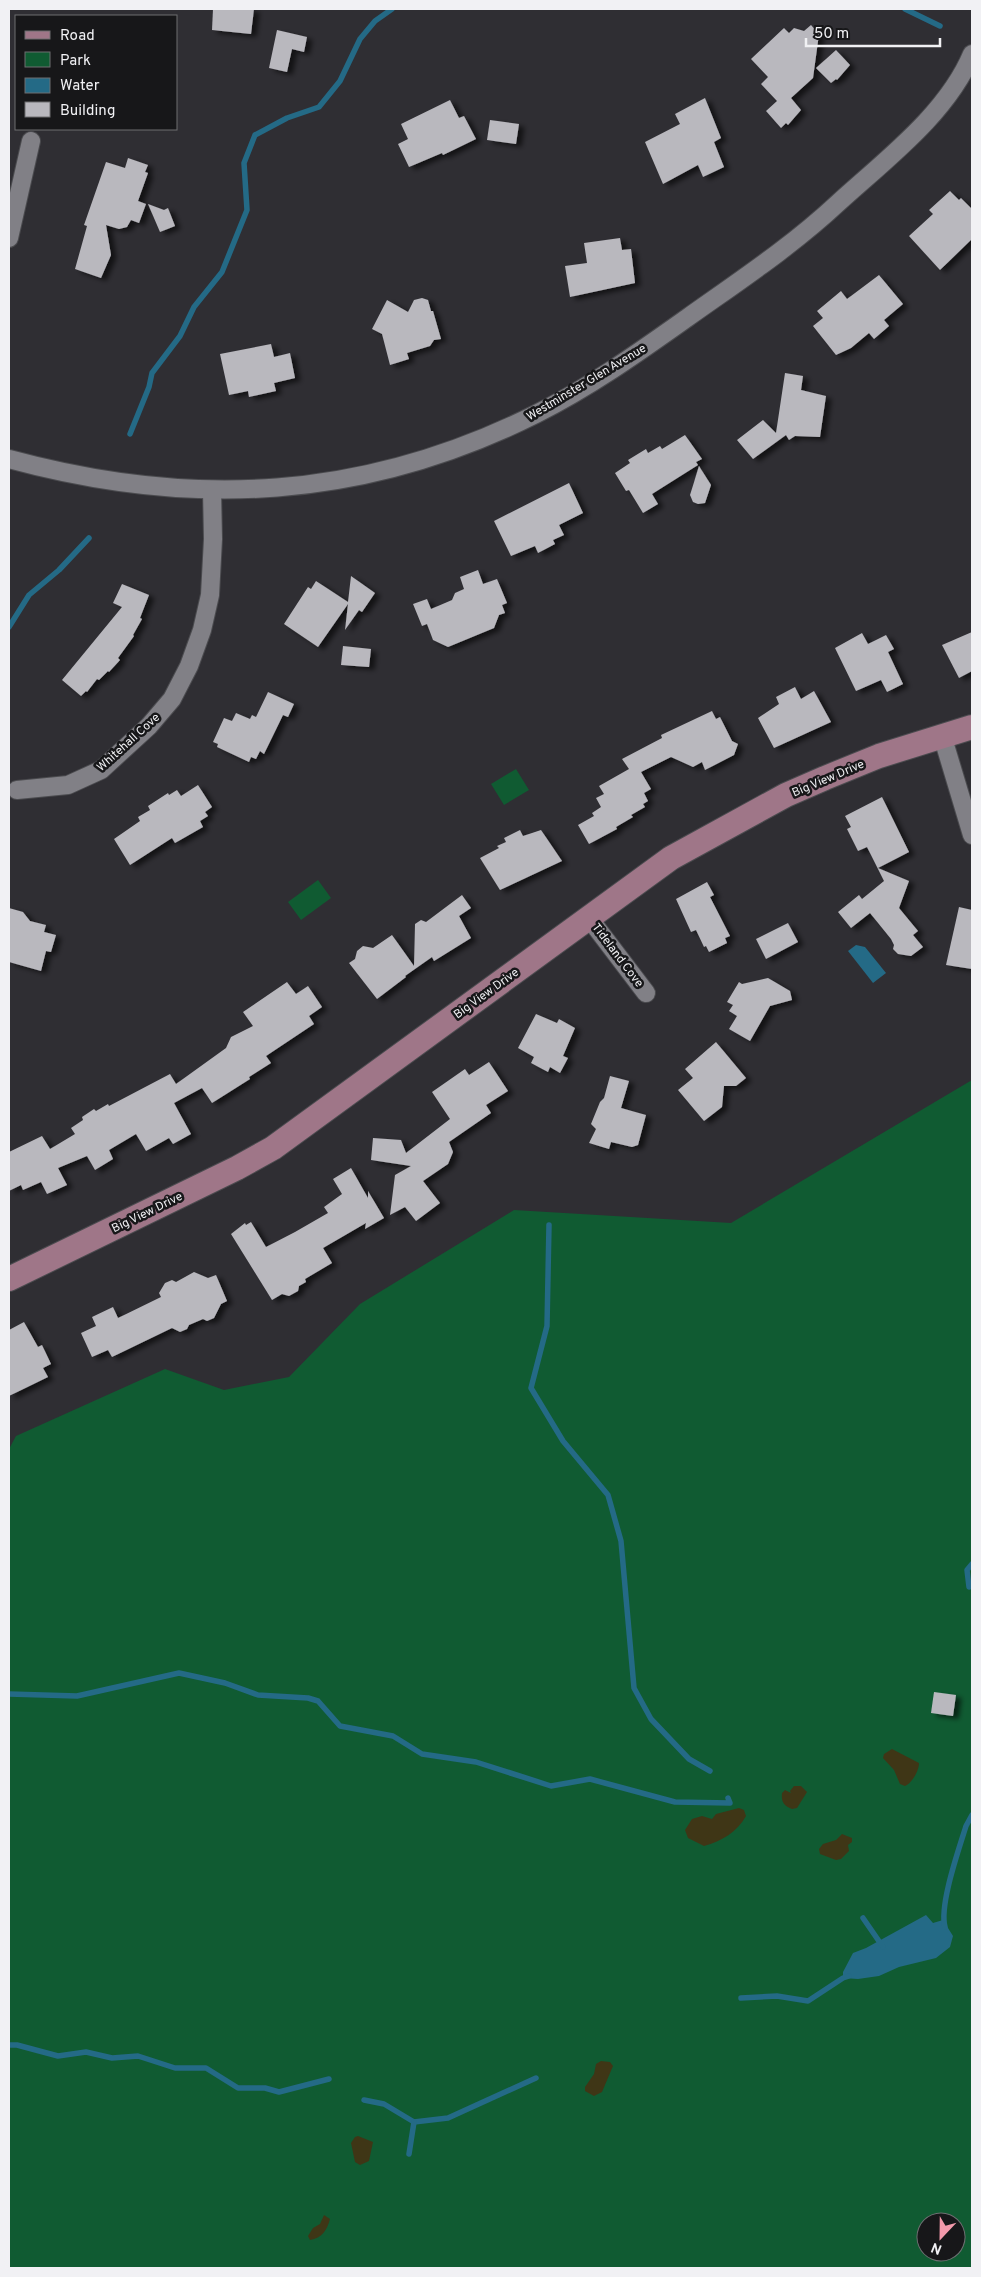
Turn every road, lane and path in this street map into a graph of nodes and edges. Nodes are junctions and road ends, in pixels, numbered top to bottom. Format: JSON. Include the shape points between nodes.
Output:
{"nodes":[{"id":1,"x":972,"y":54,"type":"edge"},
{"id":2,"x":32,"y":141,"type":"dead end"},
{"id":3,"x":9,"y":238,"type":"edge"},
{"id":4,"x":9,"y":459,"type":"edge"},
{"id":5,"x":212,"y":491,"type":"junction"},
{"id":6,"x":972,"y":727,"type":"edge"},
{"id":7,"x":942,"y":736,"type":"junction"},
{"id":8,"x":17,"y":790,"type":"dead end"},
{"id":9,"x":972,"y":835,"type":"edge"},
{"id":10,"x":589,"y":918,"type":"junction"},
{"id":11,"x":646,"y":993,"type":"dead end"},
{"id":12,"x":9,"y":1279,"type":"edge"}],
"edges":[{"from":1,"to":5,"type":"street","name":"Westminster Glen Avenue","via":[[948,96],[929,118],[818,221],[628,360],[547,408],[467,445],[358,477],[266,490]]},
{"from":2,"to":3,"type":"street"},
{"from":4,"to":5,"type":"street","name":"Westminster Glen Avenue","via":[[99,479]]},
{"from":5,"to":8,"type":"street","name":"Whitehall Cove","via":[[210,595],[189,666],[172,699],[149,726],[100,770],[68,785]]},
{"from":6,"to":7,"type":"street","name":"Big View Drive"},
{"from":7,"to":9,"type":"street"},
{"from":7,"to":10,"type":"street","name":"Big View Drive","via":[[880,756],[786,795],[671,858]]},
{"from":10,"to":11,"type":"street","name":"Tideland Cove"},
{"from":10,"to":12,"type":"street","name":"Big View Drive","via":[[273,1148]]}]}
